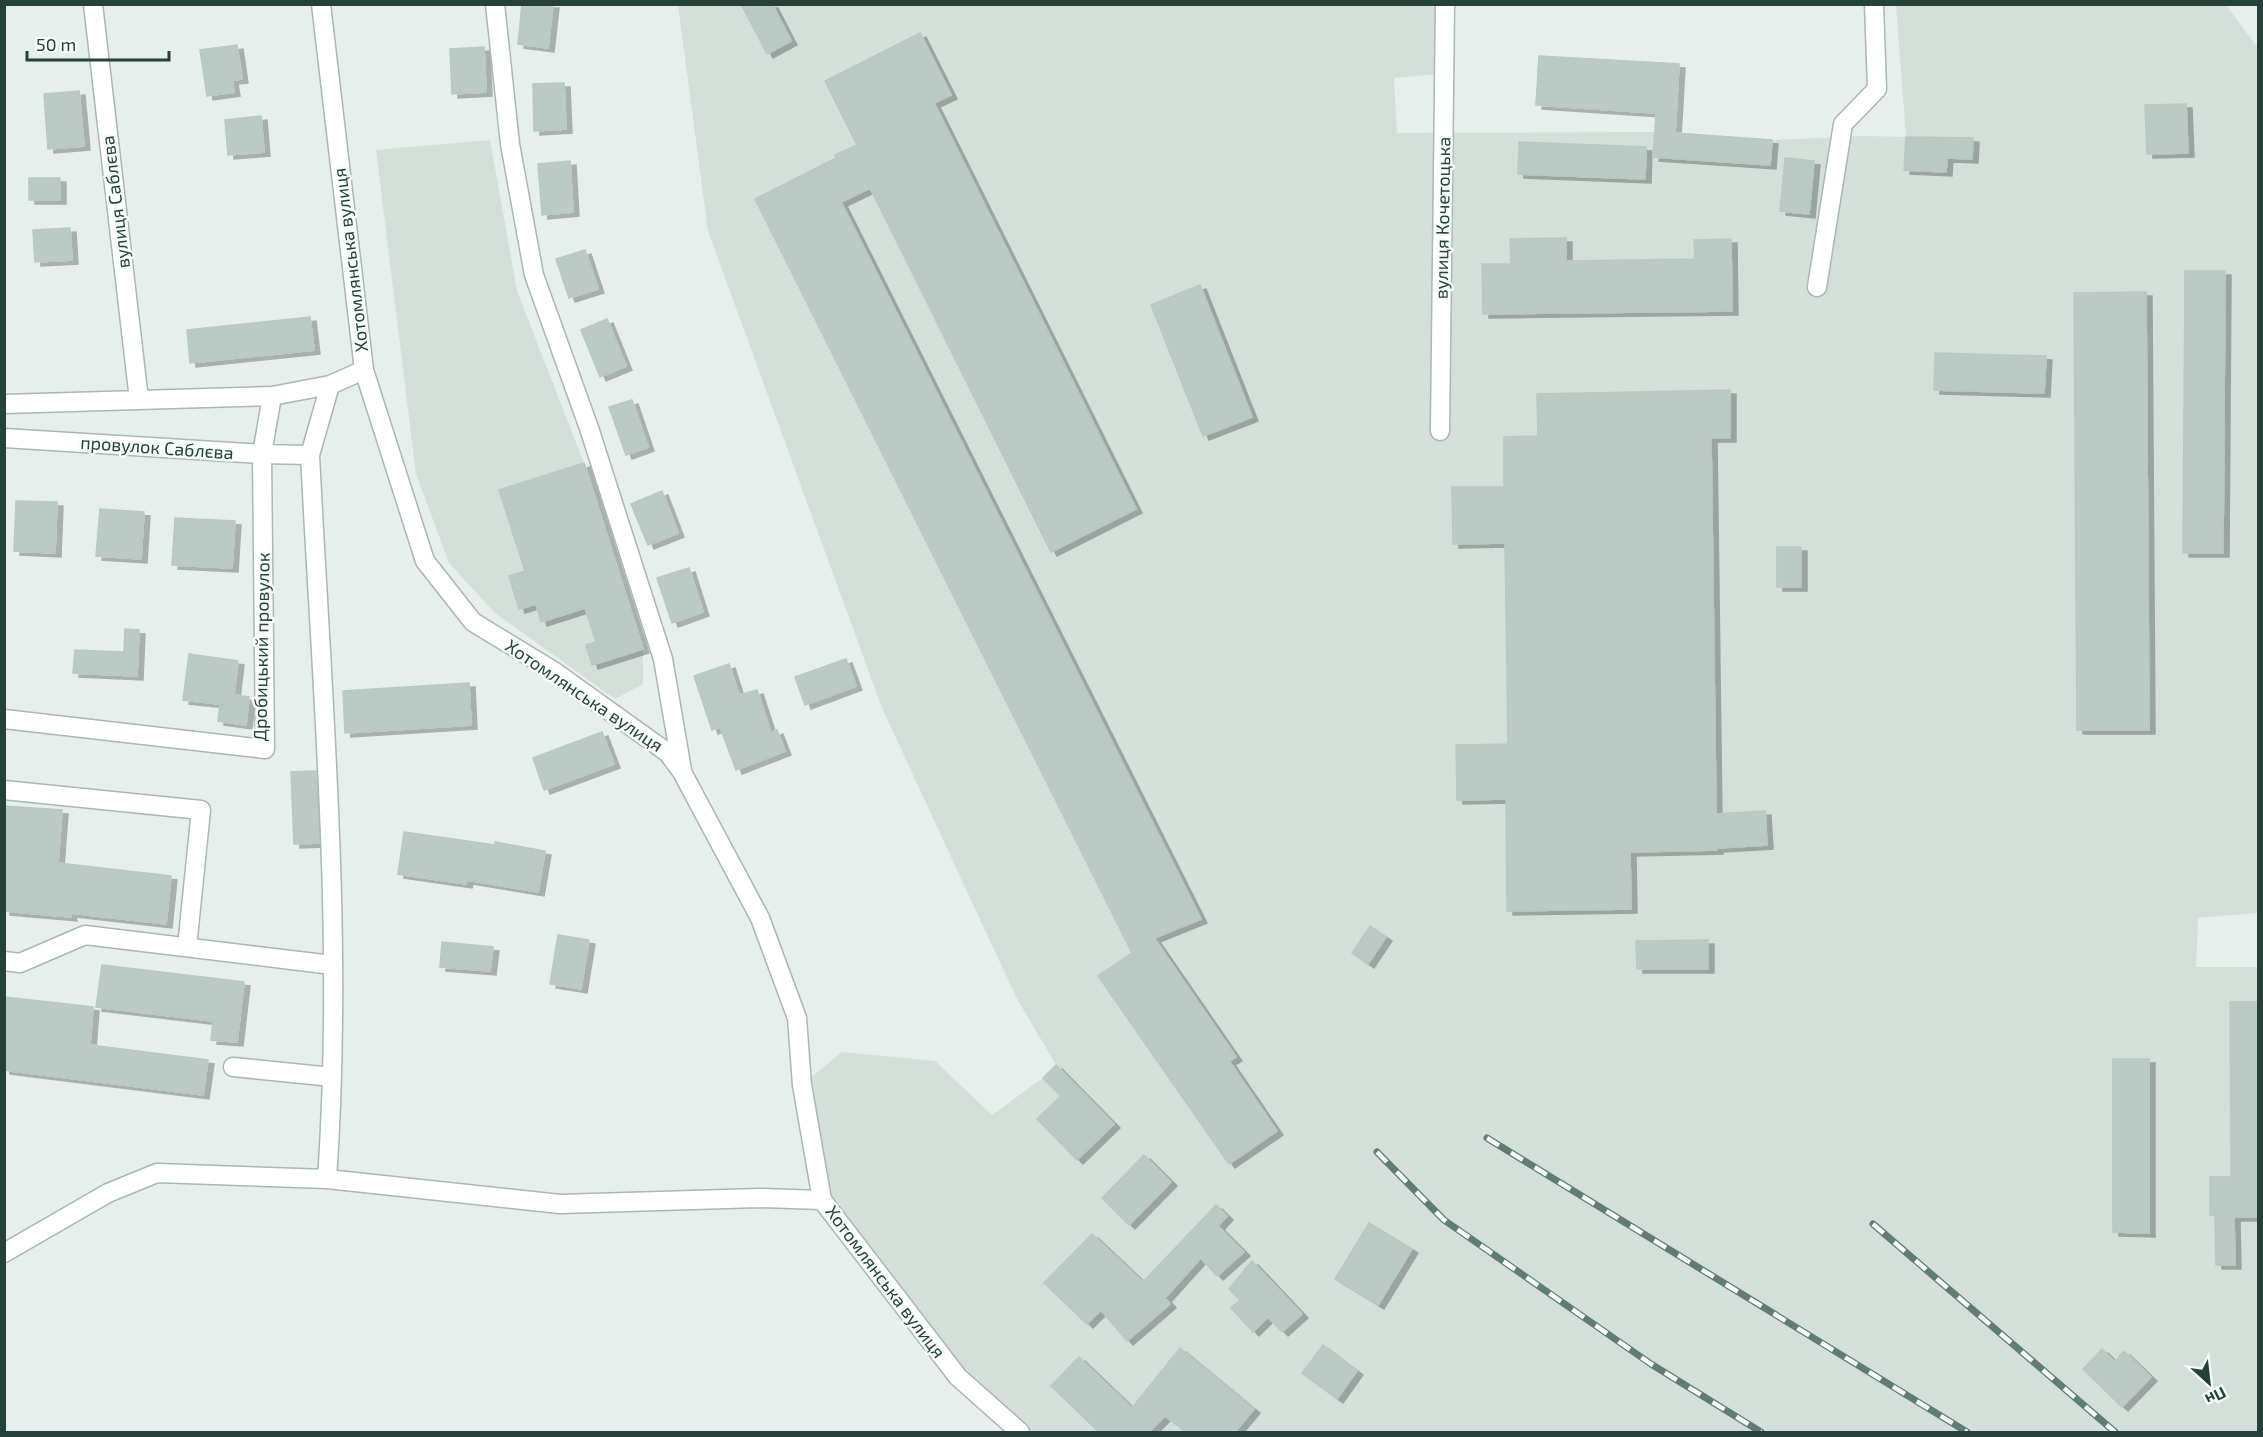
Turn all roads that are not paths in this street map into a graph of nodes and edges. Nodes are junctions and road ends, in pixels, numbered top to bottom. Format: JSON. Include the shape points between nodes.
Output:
{"nodes":[{"id":1,"x":93,"y":4,"type":"edge"},
{"id":2,"x":321,"y":4,"type":"edge"},
{"id":3,"x":495,"y":4,"type":"edge"},
{"id":4,"x":1446,"y":4,"type":"edge"},
{"id":5,"x":1874,"y":4,"type":"edge"},
{"id":6,"x":1816,"y":287,"type":"dead end"},
{"id":7,"x":364,"y":370,"type":"junction"},
{"id":8,"x":330,"y":385,"type":"junction"},
{"id":9,"x":272,"y":396,"type":"junction"},
{"id":10,"x":139,"y":400,"type":"junction"},
{"id":11,"x":4,"y":404,"type":"edge"},
{"id":12,"x":1440,"y":431,"type":"dead end"},
{"id":13,"x":4,"y":438,"type":"edge"},
{"id":14,"x":262,"y":454,"type":"junction"},
{"id":15,"x":310,"y":455,"type":"junction"},
{"id":16,"x":4,"y":719,"type":"edge"},
{"id":17,"x":682,"y":772,"type":"junction"},
{"id":18,"x":4,"y":790,"type":"edge"},
{"id":19,"x":187,"y":947,"type":"junction"},
{"id":20,"x":4,"y":961,"type":"edge"},
{"id":21,"x":332,"y":965,"type":"junction"},
{"id":22,"x":233,"y":1067,"type":"dead end"},
{"id":23,"x":332,"y":1077,"type":"junction"},
{"id":24,"x":327,"y":1179,"type":"junction"},
{"id":25,"x":822,"y":1200,"type":"junction"},
{"id":26,"x":4,"y":1253,"type":"edge"},
{"id":27,"x":1020,"y":1432,"type":"edge"}],
"edges":[{"from":1,"to":10,"type":"street","name":"вулиця Саблєва"},
{"from":2,"to":7,"type":"street","name":"Хотомлянська вулиця"},
{"from":3,"to":17,"type":"street","via":[[510,144],[534,275],[589,428],[663,659]]},
{"from":4,"to":12,"type":"street","name":"вулиця Кочетоцька"},
{"from":5,"to":6,"type":"street","via":[[1877,89],[1844,124]]},
{"from":7,"to":8,"type":"street"},
{"from":7,"to":17,"type":"street","name":"Хотомлянська вулиця","via":[[425,561],[473,622],[555,672],[668,753]]},
{"from":8,"to":9,"type":"street"},
{"from":8,"to":15,"type":"street"},
{"from":9,"to":10,"type":"street"},
{"from":9,"to":14,"type":"street","name":"Дробицький провулок"},
{"from":10,"to":11,"type":"street"},
{"from":13,"to":14,"type":"street","name":"провулок Саблєва"},
{"from":14,"to":15,"type":"street","name":"провулок Саблєва"},
{"from":14,"to":16,"type":"street","name":"Дробицький провулок","via":[[265,749]]},
{"from":15,"to":21,"type":"street","via":[[332,891]]},
{"from":17,"to":25,"type":"street","name":"Хотомлянська вулиця","via":[[760,918],[797,1018],[802,1085]]},
{"from":18,"to":19,"type":"street","via":[[201,810]]},
{"from":19,"to":20,"type":"street","via":[[84,935],[20,963]]},
{"from":19,"to":21,"type":"street"},
{"from":21,"to":23,"type":"street"},
{"from":22,"to":23,"type":"street"},
{"from":23,"to":24,"type":"street"},
{"from":24,"to":25,"type":"street","via":[[560,1204]]},
{"from":24,"to":26,"type":"street","via":[[157,1173],[108,1193]]},
{"from":25,"to":27,"type":"street","name":"Хотомлянська вулиця","via":[[958,1377]]}]}
